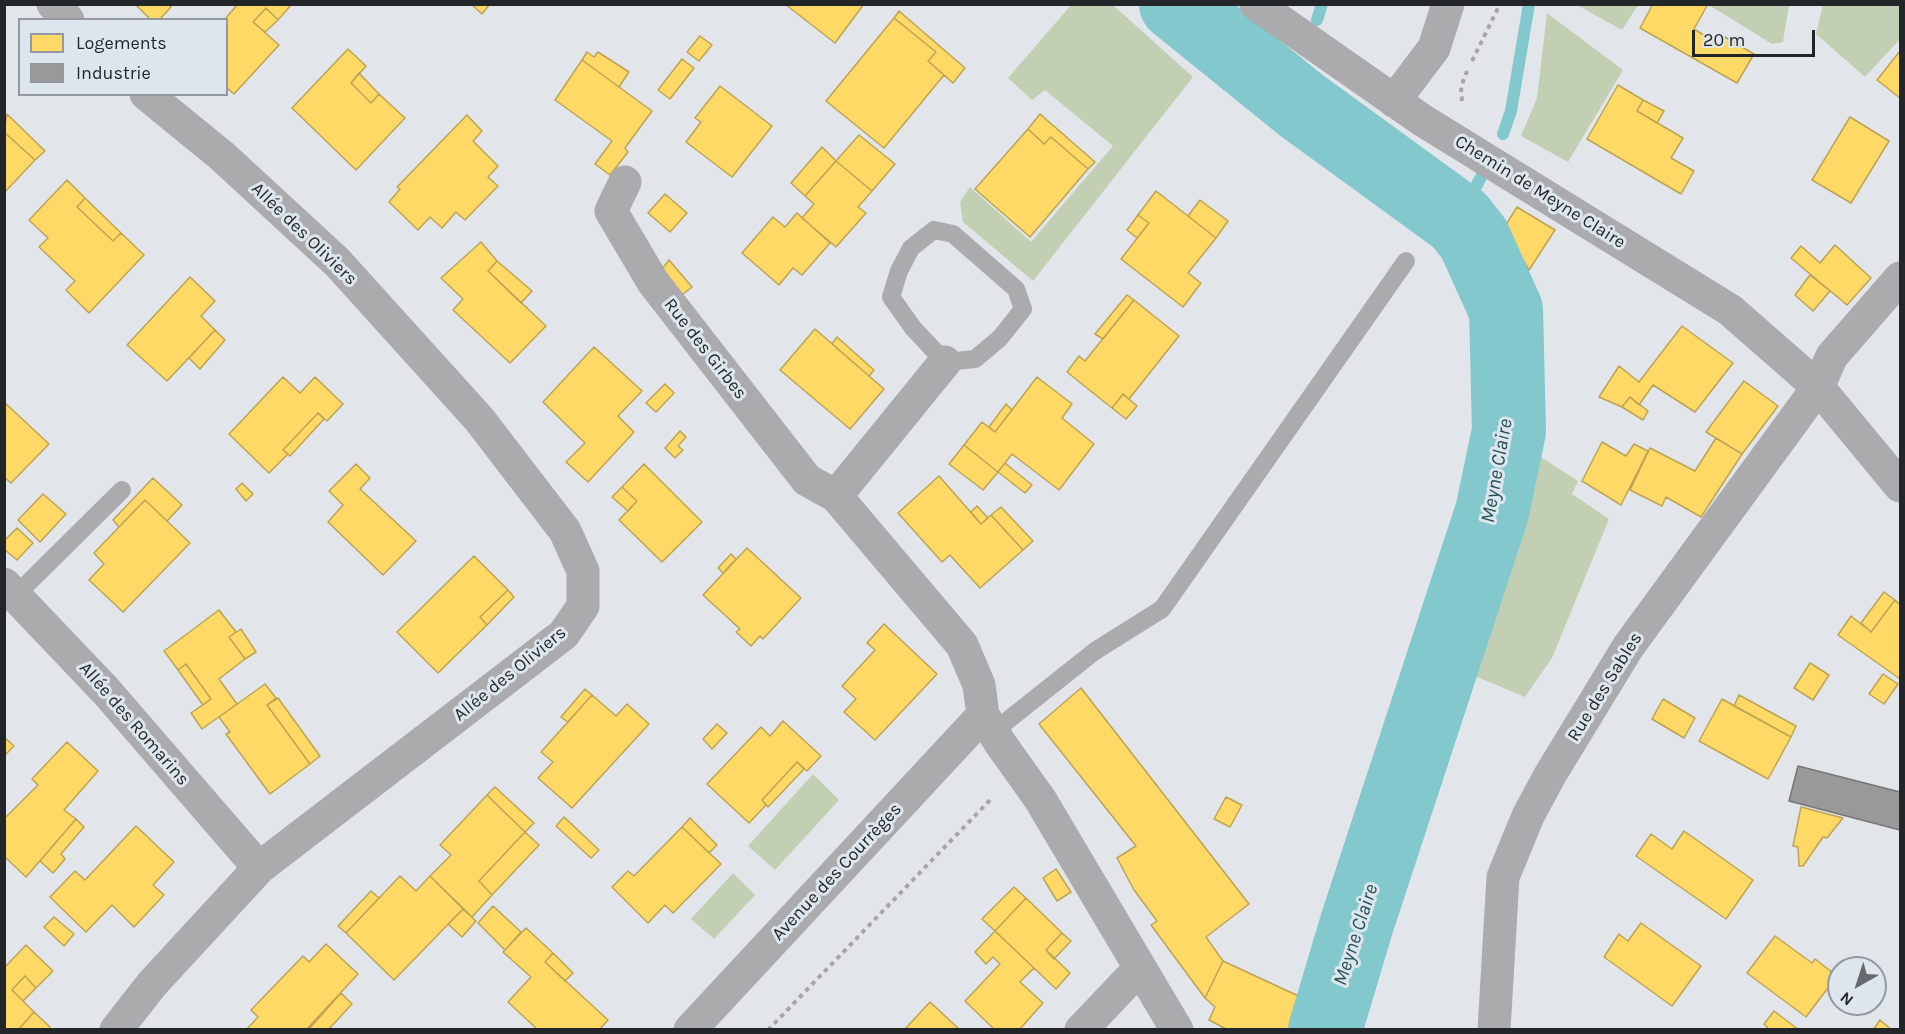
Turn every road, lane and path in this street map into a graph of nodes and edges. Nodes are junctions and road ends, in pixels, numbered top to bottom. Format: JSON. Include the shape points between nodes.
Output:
{"nodes":[{"id":1,"x":53,"y":4,"type":"edge"},
{"id":2,"x":1256,"y":4,"type":"edge"},
{"id":3,"x":1448,"y":4,"type":"edge"},
{"id":4,"x":66,"y":18,"type":"edge"},
{"id":5,"x":149,"y":96,"type":"edge"},
{"id":6,"x":1394,"y":101,"type":"junction"},
{"id":7,"x":625,"y":182,"type":"dead end"},
{"id":8,"x":1406,"y":261,"type":"dead end"},
{"id":9,"x":1900,"y":278,"type":"edge"},
{"id":10,"x":945,"y":362,"type":"junction"},
{"id":11,"x":1818,"y":387,"type":"junction"},
{"id":12,"x":1900,"y":486,"type":"edge"},
{"id":13,"x":122,"y":490,"type":"dead end"},
{"id":14,"x":836,"y":496,"type":"junction"},
{"id":15,"x":10,"y":589,"type":"edge"},
{"id":16,"x":988,"y":724,"type":"junction"},
{"id":17,"x":999,"y":795,"type":"dead end"},
{"id":18,"x":259,"y":868,"type":"junction"},
{"id":19,"x":1139,"y":969,"type":"junction"},
{"id":20,"x":116,"y":1029,"type":"edge"},
{"id":21,"x":690,"y":1029,"type":"edge"},
{"id":22,"x":768,"y":1029,"type":"edge"},
{"id":23,"x":1081,"y":1029,"type":"edge"},
{"id":24,"x":1177,"y":1029,"type":"edge"},
{"id":25,"x":1494,"y":1029,"type":"edge"}],
"edges":[{"from":1,"to":4,"type":"street"},
{"from":2,"to":6,"type":"street","name":"Chemin de Meyne Claire"},
{"from":3,"to":6,"type":"street","via":[[1434,48]]},
{"from":5,"to":18,"type":"street","name":"Allée des Oliviers","via":[[312,239],[411,342],[479,419],[564,531],[584,571],[583,606],[564,634]]},
{"from":6,"to":11,"type":"street","name":"Chemin de Meyne Claire","via":[[1730,310]]},
{"from":7,"to":14,"type":"street","name":"Rue des Girbes","via":[[611,211],[653,282],[807,480]]},
{"from":8,"to":16,"type":"lane","via":[[1162,609]]},
{"from":9,"to":11,"type":"street","name":"Rue des Sables","via":[[1832,356]]},
{"from":10,"to":10,"type":"lane","via":[[891,297],[911,248],[934,230],[953,234],[1016,289],[1023,309],[1000,338],[975,359]]},
{"from":10,"to":14,"type":"street"},
{"from":11,"to":12,"type":"street","name":"Chemin de Meyne Claire"},
{"from":11,"to":25,"type":"street","name":"Rue des Sables","via":[[1628,647],[1528,816],[1503,877]]},
{"from":13,"to":15,"type":"lane"},
{"from":14,"to":16,"type":"street","name":"Rue des Girbes","via":[[962,645],[979,685]]},
{"from":15,"to":18,"type":"street","name":"Allée des Romarins","via":[[106,691]]},
{"from":16,"to":19,"type":"street","via":[[1040,799]]},
{"from":16,"to":21,"type":"street","name":"Avenue des Courrèges"},
{"from":17,"to":22,"type":"path"},
{"from":18,"to":20,"type":"street","name":"Allée des Oliviers"},
{"from":19,"to":23,"type":"street"},
{"from":19,"to":24,"type":"street"}]}
